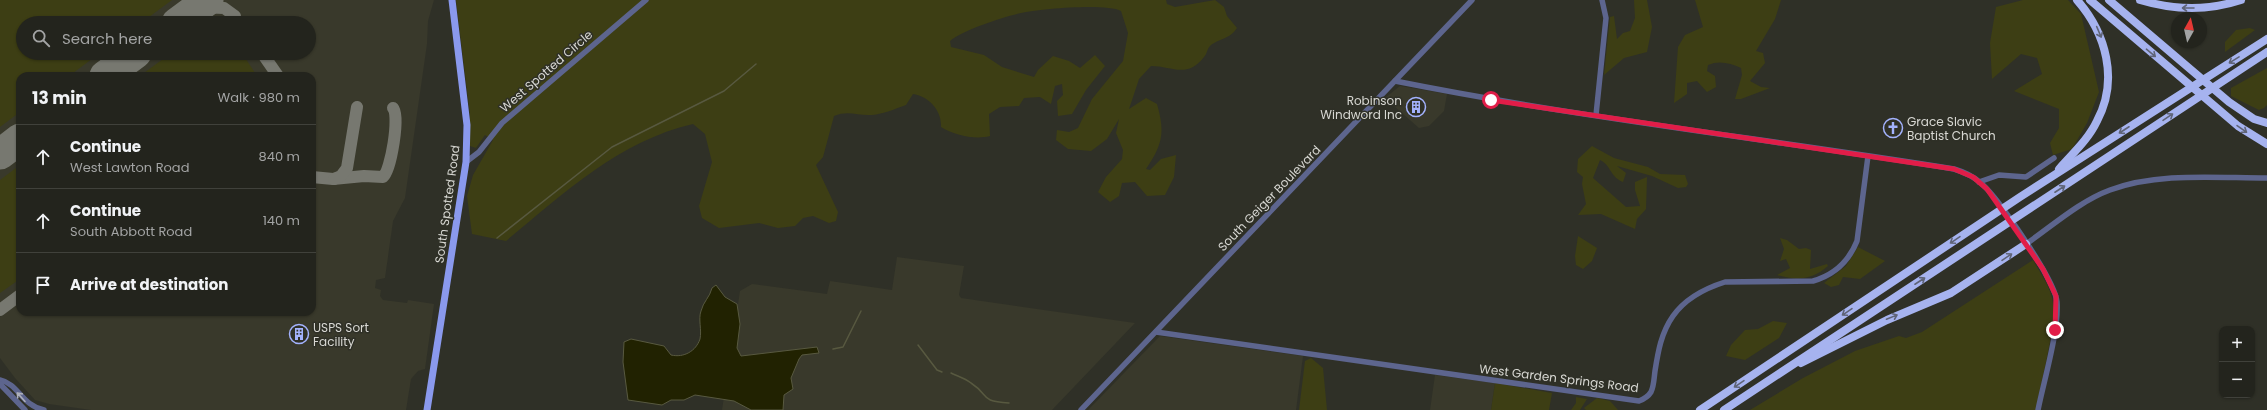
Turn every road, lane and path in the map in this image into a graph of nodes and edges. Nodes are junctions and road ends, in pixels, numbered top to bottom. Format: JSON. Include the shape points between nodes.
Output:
{"nodes":[{"id":1,"x":452,"y":0,"type":"edge"},
{"id":2,"x":646,"y":0,"type":"edge"},
{"id":3,"x":1472,"y":0,"type":"edge"},
{"id":4,"x":1602,"y":0,"type":"edge"},
{"id":5,"x":2077,"y":0,"type":"edge"},
{"id":6,"x":2090,"y":0,"type":"edge"},
{"id":7,"x":2109,"y":0,"type":"edge"},
{"id":8,"x":2140,"y":0,"type":"edge"},
{"id":9,"x":2241,"y":0,"type":"edge"},
{"id":10,"x":2267,"y":39,"type":"edge"},
{"id":11,"x":2267,"y":54,"type":"edge"},
{"id":12,"x":1395,"y":81,"type":"junction"},
{"id":13,"x":1596,"y":115,"type":"junction"},
{"id":14,"x":2267,"y":123,"type":"edge"},
{"id":15,"x":2267,"y":144,"type":"edge"},
{"id":16,"x":1868,"y":156,"type":"junction"},
{"id":17,"x":2054,"y":158,"type":"dead end"},
{"id":18,"x":466,"y":162,"type":"junction"},
{"id":19,"x":2051,"y":177,"type":"junction"},
{"id":20,"x":2267,"y":178,"type":"edge"},
{"id":21,"x":1980,"y":182,"type":"junction"},
{"id":22,"x":2026,"y":244,"type":"junction"},
{"id":23,"x":1156,"y":332,"type":"junction"},
{"id":24,"x":1782,"y":371,"type":"junction"},
{"id":25,"x":0,"y":380,"type":"edge"},
{"id":26,"x":0,"y":384,"type":"edge"},
{"id":27,"x":25,"y":410,"type":"edge"},
{"id":28,"x":44,"y":410,"type":"edge"},
{"id":29,"x":427,"y":410,"type":"edge"},
{"id":30,"x":1081,"y":410,"type":"edge"},
{"id":31,"x":1700,"y":410,"type":"edge"},
{"id":32,"x":1724,"y":410,"type":"edge"},
{"id":33,"x":2038,"y":410,"type":"edge"}],
"edges":[{"from":1,"to":18,"type":"main road","name":"South Spotted Road","via":[[467,125]]},
{"from":2,"to":18,"type":"street","name":"West Spotted Circle","via":[[502,123],[479,152]]},
{"from":3,"to":12,"type":"street","name":"South Geiger Boulevard"},
{"from":4,"to":13,"type":"street","via":[[1606,18]]},
{"from":5,"to":19,"type":"highway","one_way":true,"via":[[2101,36],[2108,66],[2107,88],[2101,114],[2090,133]]},
{"from":6,"to":15,"type":"highway","one_way":true,"via":[[2219,111]]},
{"from":7,"to":14,"type":"highway","via":[[2229,102],[2254,119]]},
{"from":9,"to":8,"type":"highway","one_way":true,"via":[[2189,8]]},
{"from":10,"to":19,"type":"highway","one_way":true},
{"from":24,"to":11,"type":"highway","one_way":true},
{"from":12,"to":13,"type":"street","via":[[1491,100]]},
{"from":12,"to":23,"type":"street","name":"South Geiger Boulevard"},
{"from":13,"to":16,"type":"street"},
{"from":16,"to":21,"type":"street","via":[[1954,169]]},
{"from":16,"to":23,"type":"street","name":"West Garden Springs Road","via":[[1857,241],[1843,264],[1827,276],[1813,281],[1725,282],[1700,293],[1679,308],[1667,325],[1659,349],[1652,390],[1647,397],[1639,401]]},
{"from":17,"to":21,"type":"street","via":[[2026,177],[1999,175]]},
{"from":18,"to":29,"type":"main road","name":"South Spotted Road"},
{"from":19,"to":31,"type":"highway","one_way":true},
{"from":20,"to":22,"type":"street","via":[[2173,179],[2127,185],[2101,194]]},
{"from":21,"to":22,"type":"street"},
{"from":24,"to":22,"type":"highway","one_way":true,"via":[[1810,360],[1887,320],[1951,293]]},
{"from":22,"to":33,"type":"street","via":[[2053,286],[2057,307],[2055,330]]},
{"from":23,"to":30,"type":"street","name":"South Geiger Boulevard"},
{"from":24,"to":32,"type":"highway"},
{"from":28,"to":25,"type":"street","one_way":true,"via":[[27,403],[10,384]]},
{"from":26,"to":27,"type":"street"}]}
